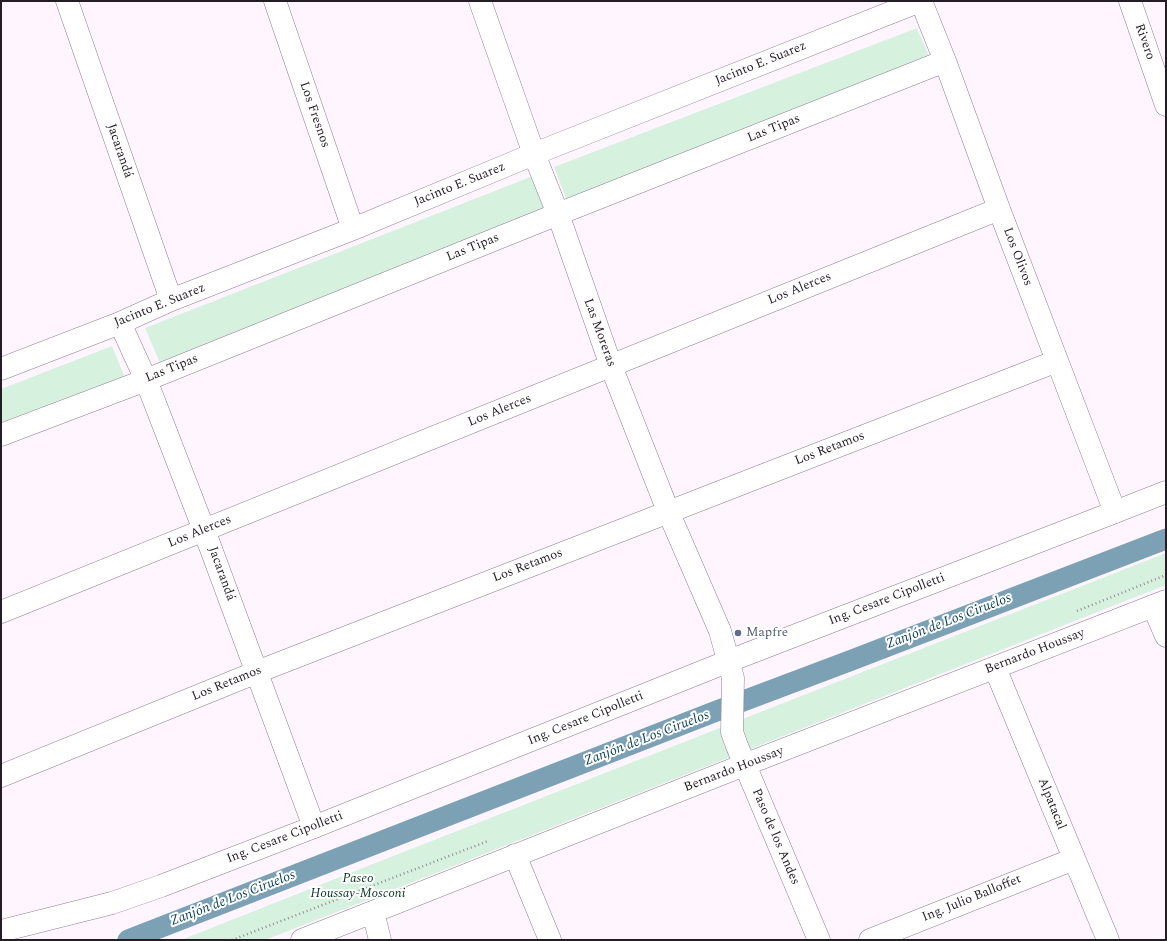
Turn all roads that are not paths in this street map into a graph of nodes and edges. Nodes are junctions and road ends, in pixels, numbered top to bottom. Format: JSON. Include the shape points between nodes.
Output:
{"nodes":[{"id":1,"x":67,"y":1,"type":"edge"},
{"id":2,"x":275,"y":1,"type":"edge"},
{"id":3,"x":480,"y":1,"type":"edge"},
{"id":4,"x":920,"y":1,"type":"edge"},
{"id":5,"x":1130,"y":1,"type":"edge"},
{"id":6,"x":945,"y":61,"type":"junction"},
{"id":7,"x":1166,"y":105,"type":"edge"},
{"id":8,"x":534,"y":154,"type":"junction"},
{"id":9,"x":999,"y":209,"type":"junction"},
{"id":10,"x":558,"y":214,"type":"junction"},
{"id":11,"x":353,"y":229,"type":"junction"},
{"id":12,"x":171,"y":300,"type":"junction"},
{"id":13,"x":120,"y":323,"type":"junction"},
{"id":14,"x":1057,"y":361,"type":"junction"},
{"id":15,"x":611,"y":366,"type":"junction"},
{"id":16,"x":1,"y":369,"type":"edge"},
{"id":17,"x":146,"y":380,"type":"junction"},
{"id":18,"x":1,"y":435,"type":"edge"},
{"id":19,"x":1166,"y":492,"type":"edge"},
{"id":20,"x":668,"y":512,"type":"junction"},
{"id":21,"x":1115,"y":512,"type":"junction"},
{"id":22,"x":204,"y":530,"type":"junction"},
{"id":23,"x":1159,"y":603,"type":"edge"},
{"id":24,"x":1,"y":612,"type":"edge"},
{"id":25,"x":1166,"y":636,"type":"edge"},
{"id":26,"x":995,"y":668,"type":"junction"},
{"id":27,"x":731,"y":670,"type":"junction"},
{"id":28,"x":257,"y":672,"type":"junction"},
{"id":29,"x":744,"y":766,"type":"junction"},
{"id":30,"x":1,"y":776,"type":"edge"},
{"id":31,"x":314,"y":827,"type":"junction"},
{"id":32,"x":515,"y":855,"type":"junction"},
{"id":33,"x":1074,"y":859,"type":"junction"},
{"id":34,"x":373,"y":912,"type":"junction"},
{"id":35,"x":1,"y":931,"type":"edge"},
{"id":36,"x":302,"y":940,"type":"edge"},
{"id":37,"x":380,"y":940,"type":"edge"},
{"id":38,"x":550,"y":940,"type":"edge"},
{"id":39,"x":819,"y":940,"type":"edge"},
{"id":40,"x":870,"y":940,"type":"edge"},
{"id":41,"x":1108,"y":940,"type":"edge"}],
"edges":[{"from":1,"to":12,"type":"street","name":"Jacarandá"},
{"from":2,"to":11,"type":"street","name":"Los Fresnos"},
{"from":3,"to":8,"type":"street","name":"Las Moreras"},
{"from":4,"to":6,"type":"street","name":"Los Olivos"},
{"from":4,"to":8,"type":"street","name":"Jacinto E. Suarez"},
{"from":5,"to":7,"type":"street","name":"Rivero"},
{"from":6,"to":9,"type":"street","name":"Los Olivos"},
{"from":6,"to":10,"type":"street","name":"Las Tipas"},
{"from":8,"to":10,"type":"street","name":"Las Moreras"},
{"from":8,"to":11,"type":"street","name":"Jacinto E. Suarez"},
{"from":9,"to":14,"type":"street","name":"Los Olivos"},
{"from":9,"to":15,"type":"street","name":"Los Alerces"},
{"from":10,"to":15,"type":"street","name":"Las Moreras"},
{"from":10,"to":17,"type":"street","name":"Las Tipas"},
{"from":11,"to":12,"type":"street","name":"Jacinto E. Suarez"},
{"from":12,"to":13,"type":"street","name":"Jacinto E. Suarez"},
{"from":13,"to":16,"type":"street","name":"Jacinto E. Suarez"},
{"from":13,"to":17,"type":"street","name":"Jacarandá"},
{"from":14,"to":20,"type":"street","name":"Los Retamos"},
{"from":14,"to":21,"type":"street","name":"Los Olivos"},
{"from":15,"to":20,"type":"street","name":"Las Moreras"},
{"from":15,"to":22,"type":"street","name":"Los Alerces"},
{"from":17,"to":18,"type":"street","name":"Las Tipas"},
{"from":17,"to":22,"type":"street","name":"Jacarandá"},
{"from":19,"to":21,"type":"street","name":"Ing. Cesare Cipolletti"},
{"from":20,"to":27,"type":"street","name":"Las Moreras","via":[[720,631]]},
{"from":20,"to":28,"type":"street","name":"Los Retamos"},
{"from":21,"to":27,"type":"street","name":"Ing. Cesare Cipolletti"},
{"from":22,"to":24,"type":"street","name":"Los Alerces"},
{"from":22,"to":28,"type":"street","name":"Jacarandá"},
{"from":23,"to":25,"type":"street"},
{"from":23,"to":26,"type":"street","name":"Bernardo Houssay"},
{"from":26,"to":29,"type":"street","name":"Bernardo Houssay"},
{"from":26,"to":33,"type":"street","name":"Alpatacal"},
{"from":27,"to":29,"type":"street","name":"Paso de los Andes","via":[[732,732]]},
{"from":27,"to":31,"type":"street","name":"Ing. Cesare Cipolletti"},
{"from":28,"to":30,"type":"street","name":"Los Retamos"},
{"from":28,"to":31,"type":"street","name":"Jacarandá"},
{"from":29,"to":32,"type":"street","name":"Bernardo Houssay"},
{"from":29,"to":39,"type":"street","name":"Paso de los Andes"},
{"from":31,"to":35,"type":"street","name":"Ing. Cesare Cipolletti","via":[[133,896]]},
{"from":32,"to":34,"type":"street","name":"Bernardo Houssay"},
{"from":32,"to":38,"type":"street"},
{"from":33,"to":40,"type":"street","name":"Ing. Julio Balloffet"},
{"from":33,"to":41,"type":"street","name":"Alpatacal"},
{"from":34,"to":36,"type":"street","name":"Bernardo Houssay"},
{"from":34,"to":37,"type":"street"}]}
